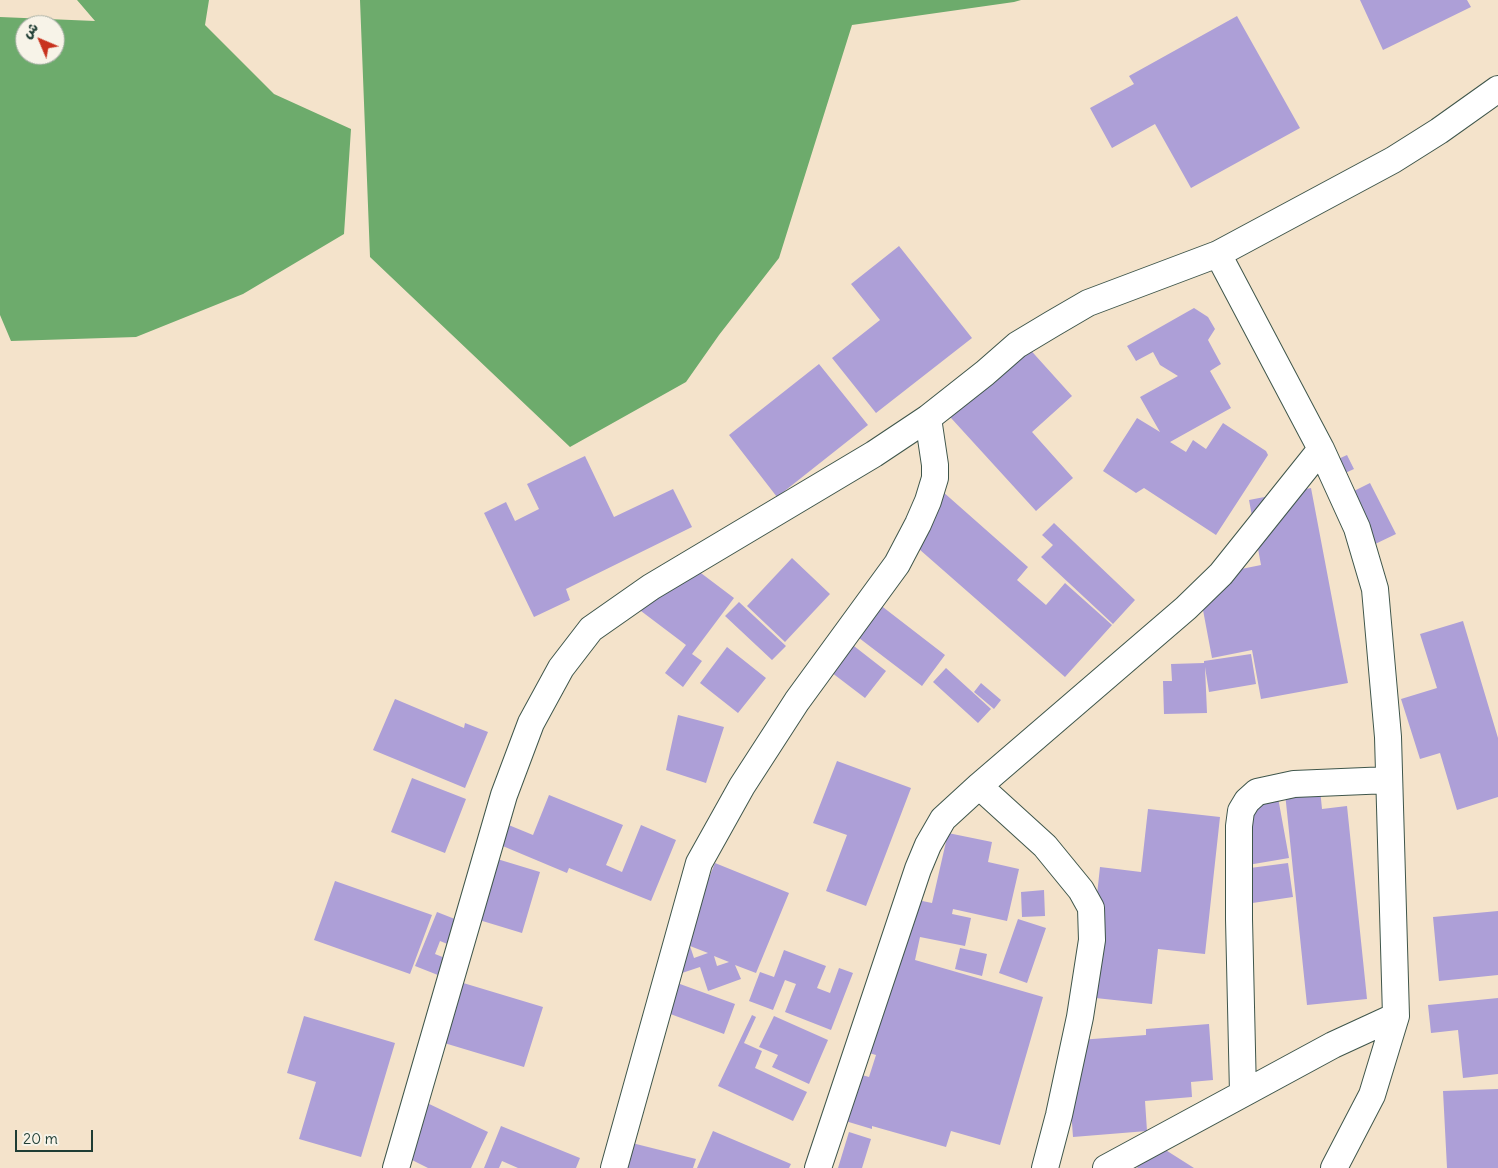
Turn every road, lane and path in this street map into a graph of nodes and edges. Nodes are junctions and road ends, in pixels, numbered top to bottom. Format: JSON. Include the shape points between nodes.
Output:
{"nodes":[{"id":1,"x":1498,"y":89,"type":"edge"},
{"id":2,"x":1218,"y":254,"type":"junction"},
{"id":3,"x":928,"y":418,"type":"junction"},
{"id":4,"x":1321,"y":449,"type":"junction"},
{"id":5,"x":1389,"y":780,"type":"junction"},
{"id":6,"x":979,"y":786,"type":"junction"},
{"id":7,"x":1396,"y":1016,"type":"junction"},
{"id":8,"x":1243,"y":1092,"type":"junction"},
{"id":9,"x":396,"y":1168,"type":"edge"},
{"id":10,"x":614,"y":1168,"type":"edge"},
{"id":11,"x":818,"y":1168,"type":"edge"},
{"id":12,"x":1045,"y":1168,"type":"edge"},
{"id":13,"x":1106,"y":1168,"type":"edge"},
{"id":14,"x":1334,"y":1168,"type":"edge"}],
"edges":[{"from":1,"to":2,"type":"street","via":[[1439,132],[1392,160]]},
{"from":2,"to":3,"type":"street","via":[[1088,303],[1017,345]]},
{"from":2,"to":4,"type":"street"},
{"from":3,"to":9,"type":"street","via":[[874,454],[651,587],[591,629],[561,668],[530,724],[504,795]]},
{"from":3,"to":10,"type":"street","via":[[935,478],[918,524],[897,564],[796,701],[742,786],[699,863]]},
{"from":4,"to":5,"type":"street","via":[[1357,528],[1375,589]]},
{"from":4,"to":6,"type":"street","via":[[1221,574],[1186,608]]},
{"from":5,"to":7,"type":"street"},
{"from":5,"to":8,"type":"street","via":[[1294,784],[1257,792],[1241,811],[1239,919]]},
{"from":6,"to":11,"type":"street","via":[[943,818],[928,845]]},
{"from":6,"to":12,"type":"street","via":[[1046,846],[1091,908],[1092,940],[1080,1017]]},
{"from":7,"to":8,"type":"street"},
{"from":7,"to":14,"type":"street","via":[[1372,1095]]},
{"from":8,"to":13,"type":"street"}]}
